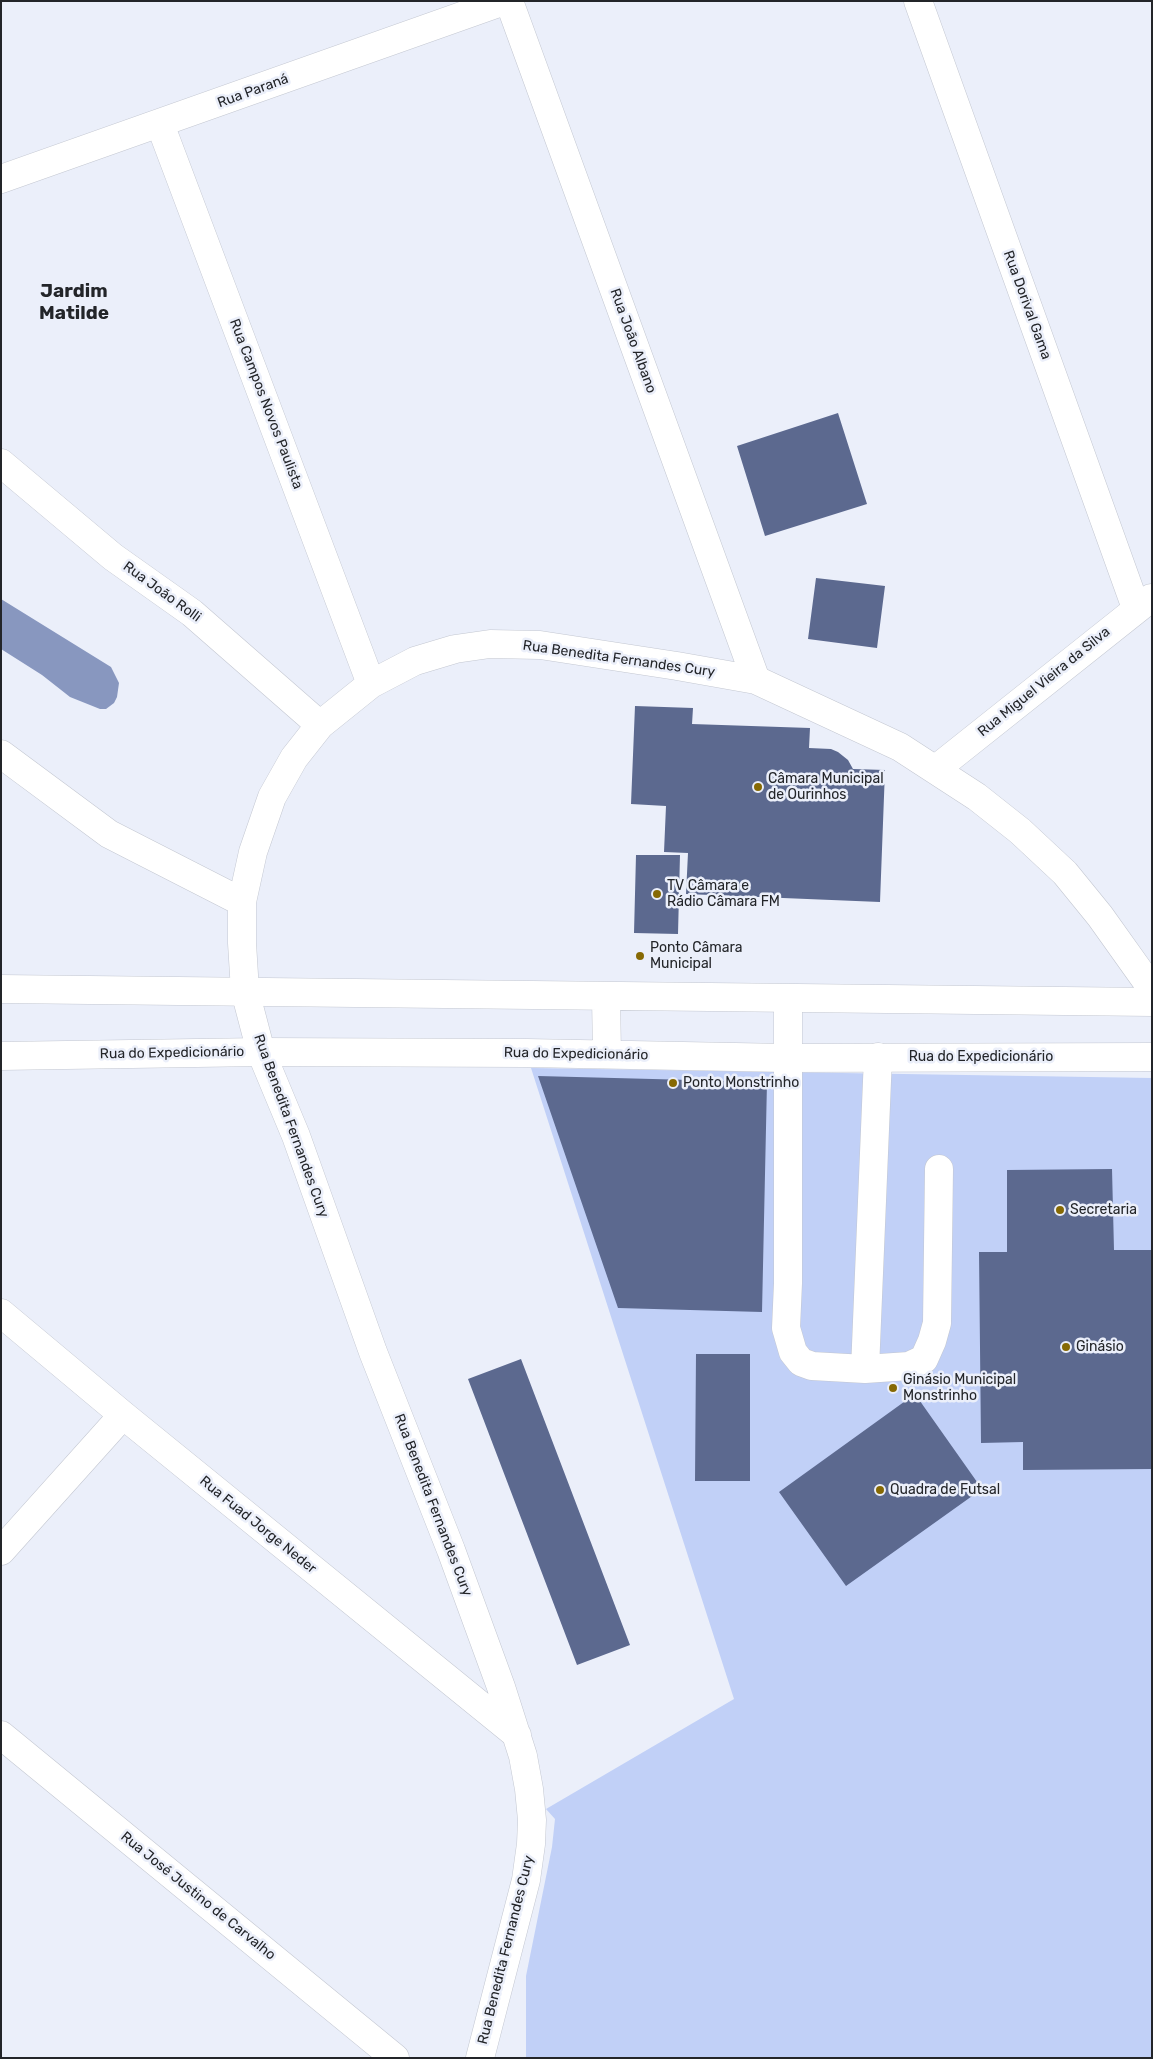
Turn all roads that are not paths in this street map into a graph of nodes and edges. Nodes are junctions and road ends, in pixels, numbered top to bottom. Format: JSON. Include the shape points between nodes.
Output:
{"nodes":[{"id":1,"x":504,"y":1,"type":"edge"},
{"id":2,"x":510,"y":1,"type":"edge"},
{"id":3,"x":918,"y":1,"type":"edge"},
{"id":4,"x":160,"y":124,"type":"junction"},
{"id":5,"x":1,"y":179,"type":"edge"},
{"id":6,"x":1,"y":463,"type":"edge"},
{"id":7,"x":1144,"y":602,"type":"edge"},
{"id":8,"x":756,"y":680,"type":"junction"},
{"id":9,"x":372,"y":684,"type":"junction"},
{"id":10,"x":320,"y":724,"type":"junction"},
{"id":11,"x":1,"y":754,"type":"edge"},
{"id":12,"x":936,"y":769,"type":"junction"},
{"id":13,"x":242,"y":902,"type":"junction"},
{"id":14,"x":1,"y":989,"type":"edge"},
{"id":15,"x":1152,"y":989,"type":"edge"},
{"id":16,"x":245,"y":991,"type":"junction"},
{"id":17,"x":606,"y":997,"type":"junction"},
{"id":18,"x":788,"y":999,"type":"junction"},
{"id":19,"x":1152,"y":1002,"type":"edge"},
{"id":20,"x":261,"y":1052,"type":"junction"},
{"id":21,"x":607,"y":1054,"type":"junction"},
{"id":22,"x":1,"y":1056,"type":"edge"},
{"id":23,"x":1152,"y":1057,"type":"edge"},
{"id":24,"x":787,"y":1058,"type":"junction"},
{"id":25,"x":878,"y":1058,"type":"junction"},
{"id":26,"x":939,"y":1170,"type":"dead end"},
{"id":27,"x":1,"y":1312,"type":"edge"},
{"id":28,"x":865,"y":1368,"type":"junction"},
{"id":29,"x":123,"y":1415,"type":"junction"},
{"id":30,"x":1,"y":1551,"type":"edge"},
{"id":31,"x":517,"y":1734,"type":"junction"},
{"id":32,"x":1,"y":1735,"type":"edge"},
{"id":33,"x":395,"y":2058,"type":"edge"},
{"id":34,"x":480,"y":2058,"type":"edge"}],
"edges":[{"from":1,"to":4,"type":"street","name":"Rua Paraná"},
{"from":2,"to":8,"type":"street","name":"Rua João Albano"},
{"from":3,"to":7,"type":"street","name":"Rua Dorival Gama"},
{"from":4,"to":5,"type":"street","name":"Rua Paraná"},
{"from":4,"to":9,"type":"street","name":"Rua Campos Novos Paulista"},
{"from":6,"to":10,"type":"street","name":"Rua João Rolli","via":[[113,557],[192,613]]},
{"from":7,"to":12,"type":"street","name":"Rua Miguel Vieira da Silva"},
{"from":8,"to":9,"type":"street","name":"Rua Benedita Fernandes Cury","via":[[540,645],[490,644],[456,649],[415,661]]},
{"from":8,"to":12,"type":"street","name":"Rua Benedita Fernandes Cury","via":[[900,747]]},
{"from":9,"to":10,"type":"street","name":"Rua Benedita Fernandes Cury"},
{"from":10,"to":13,"type":"street","name":"Rua Benedita Fernandes Cury","via":[[294,758],[272,797],[253,852]]},
{"from":11,"to":13,"type":"street","via":[[109,834]]},
{"from":12,"to":15,"type":"street","name":"Rua Benedita Fernandes Cury","via":[[1020,831],[1065,874]]},
{"from":13,"to":16,"type":"street","name":"Rua Benedita Fernandes Cury"},
{"from":14,"to":16,"type":"street"},
{"from":16,"to":17,"type":"street"},
{"from":16,"to":20,"type":"street","name":"Rua Benedita Fernandes Cury"},
{"from":17,"to":18,"type":"street"},
{"from":17,"to":21,"type":"street"},
{"from":18,"to":19,"type":"street"},
{"from":18,"to":24,"type":"street"},
{"from":20,"to":21,"type":"street","name":"Rua do Expedicionário"},
{"from":20,"to":22,"type":"street","name":"Rua do Expedicionário"},
{"from":20,"to":31,"type":"street","name":"Rua Benedita Fernandes Cury","via":[[296,1136],[373,1352],[469,1598]]},
{"from":21,"to":24,"type":"street","name":"Rua do Expedicionário"},
{"from":23,"to":25,"type":"street","name":"Rua do Expedicionário"},
{"from":24,"to":25,"type":"street","name":"Rua do Expedicionário"},
{"from":24,"to":28,"type":"street","via":[[786,1328],[793,1352],[800,1362],[812,1366]]},
{"from":25,"to":28,"type":"street"},
{"from":26,"to":28,"type":"street","via":[[936,1323],[932,1341],[924,1359],[909,1366]]},
{"from":27,"to":29,"type":"street","name":"Rua Fuad Jorge Neder"},
{"from":29,"to":30,"type":"street"},
{"from":29,"to":31,"type":"street","name":"Rua Fuad Jorge Neder"},
{"from":31,"to":34,"type":"street","name":"Rua Benedita Fernandes Cury","via":[[529,1789],[531,1844],[526,1880]]},
{"from":32,"to":33,"type":"street","name":"Rua José Justino de Carvalho"}]}
